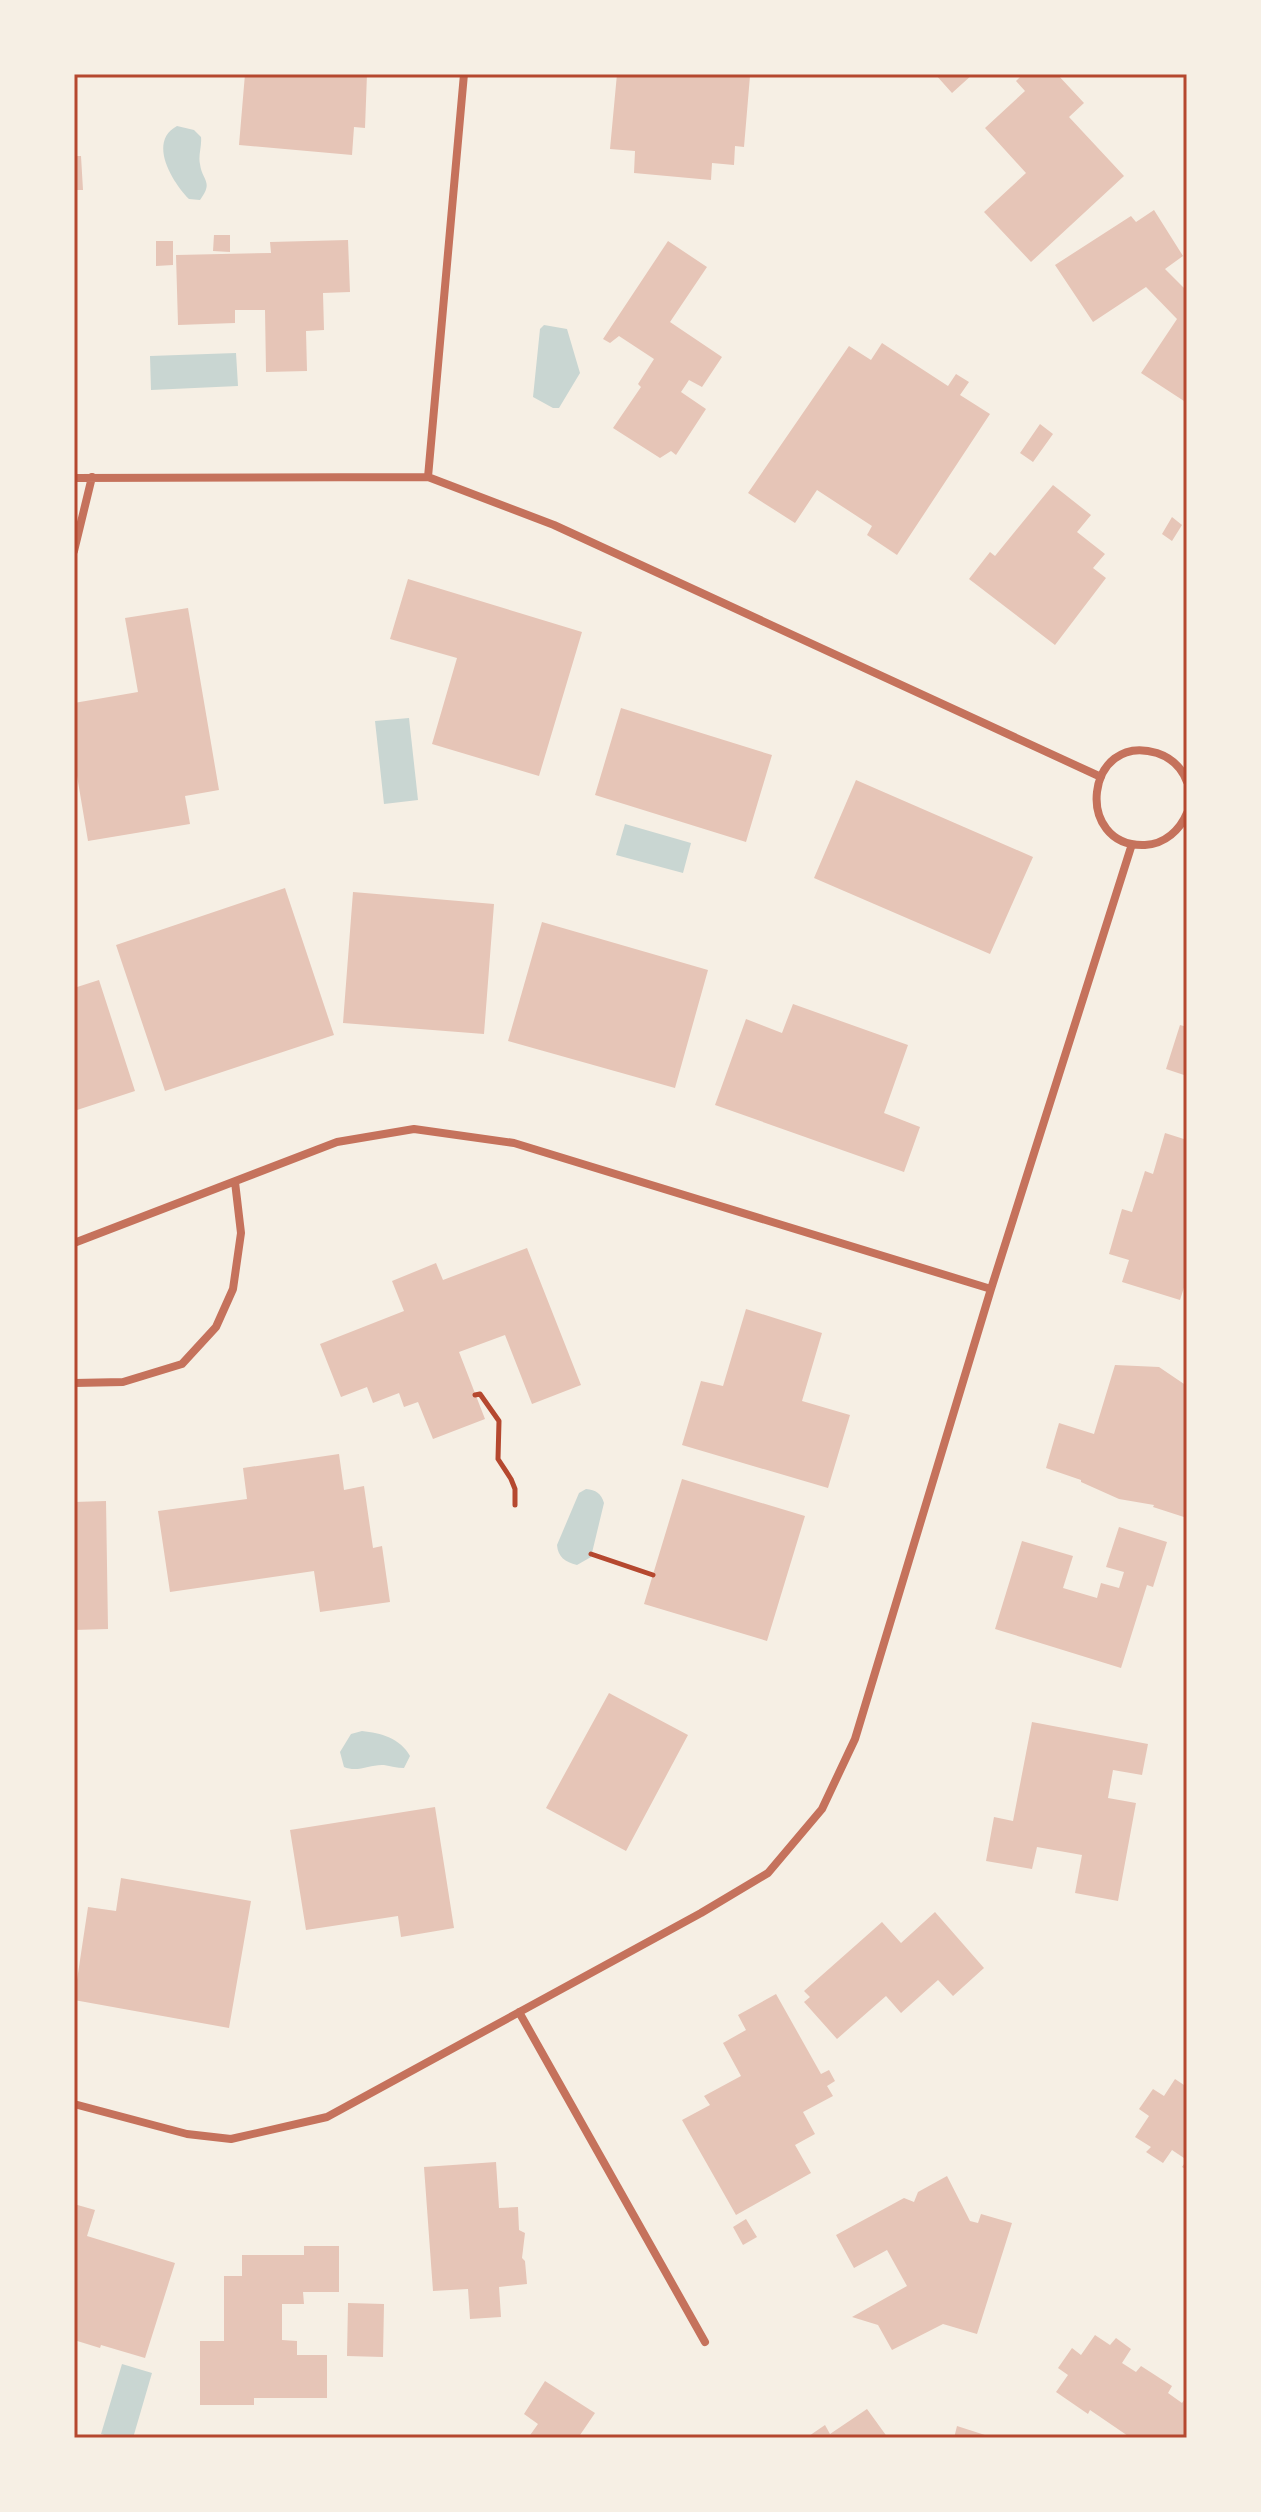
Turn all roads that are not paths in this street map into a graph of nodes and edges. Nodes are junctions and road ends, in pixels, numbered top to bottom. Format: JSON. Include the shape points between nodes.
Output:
{"nodes":[{"id":1,"x":464,"y":74,"type":"edge"},
{"id":2,"x":92,"y":477,"type":"junction"},
{"id":3,"x":428,"y":477,"type":"junction"},
{"id":4,"x":74,"y":478,"type":"edge"},
{"id":5,"x":74,"y":551,"type":"edge"},
{"id":6,"x":1101,"y":777,"type":"junction"},
{"id":7,"x":1187,"y":782,"type":"edge"},
{"id":8,"x":1187,"y":813,"type":"edge"},
{"id":9,"x":1132,"y":844,"type":"junction"},
{"id":10,"x":235,"y":1182,"type":"junction"},
{"id":11,"x":74,"y":1243,"type":"edge"},
{"id":12,"x":991,"y":1289,"type":"junction"},
{"id":13,"x":74,"y":1383,"type":"edge"},
{"id":14,"x":519,"y":2012,"type":"junction"},
{"id":15,"x":74,"y":2104,"type":"edge"},
{"id":16,"x":705,"y":2342,"type":"dead end"}],
"edges":[{"from":1,"to":3,"type":"street"},
{"from":2,"to":3,"type":"street"},
{"from":2,"to":4,"type":"street"},
{"from":2,"to":5,"type":"street"},
{"from":3,"to":6,"type":"street","via":[[554,525]]},
{"from":6,"to":7,"type":"street","via":[[1118,757],[1148,750],[1177,765]]},
{"from":6,"to":9,"type":"street","via":[[1095,798],[1098,814],[1113,834]]},
{"from":8,"to":9,"type":"street","via":[[1173,834],[1160,842]]},
{"from":9,"to":12,"type":"street"},
{"from":10,"to":11,"type":"street"},
{"from":10,"to":12,"type":"street","via":[[337,1142],[414,1129],[514,1143]]},
{"from":10,"to":13,"type":"street","via":[[241,1233],[233,1289],[216,1327],[182,1364],[123,1382]]},
{"from":12,"to":14,"type":"street","via":[[855,1739],[822,1809],[768,1873]]},
{"from":14,"to":15,"type":"street","via":[[327,2117],[279,2130],[231,2139],[187,2134]]},
{"from":14,"to":16,"type":"street"}]}
